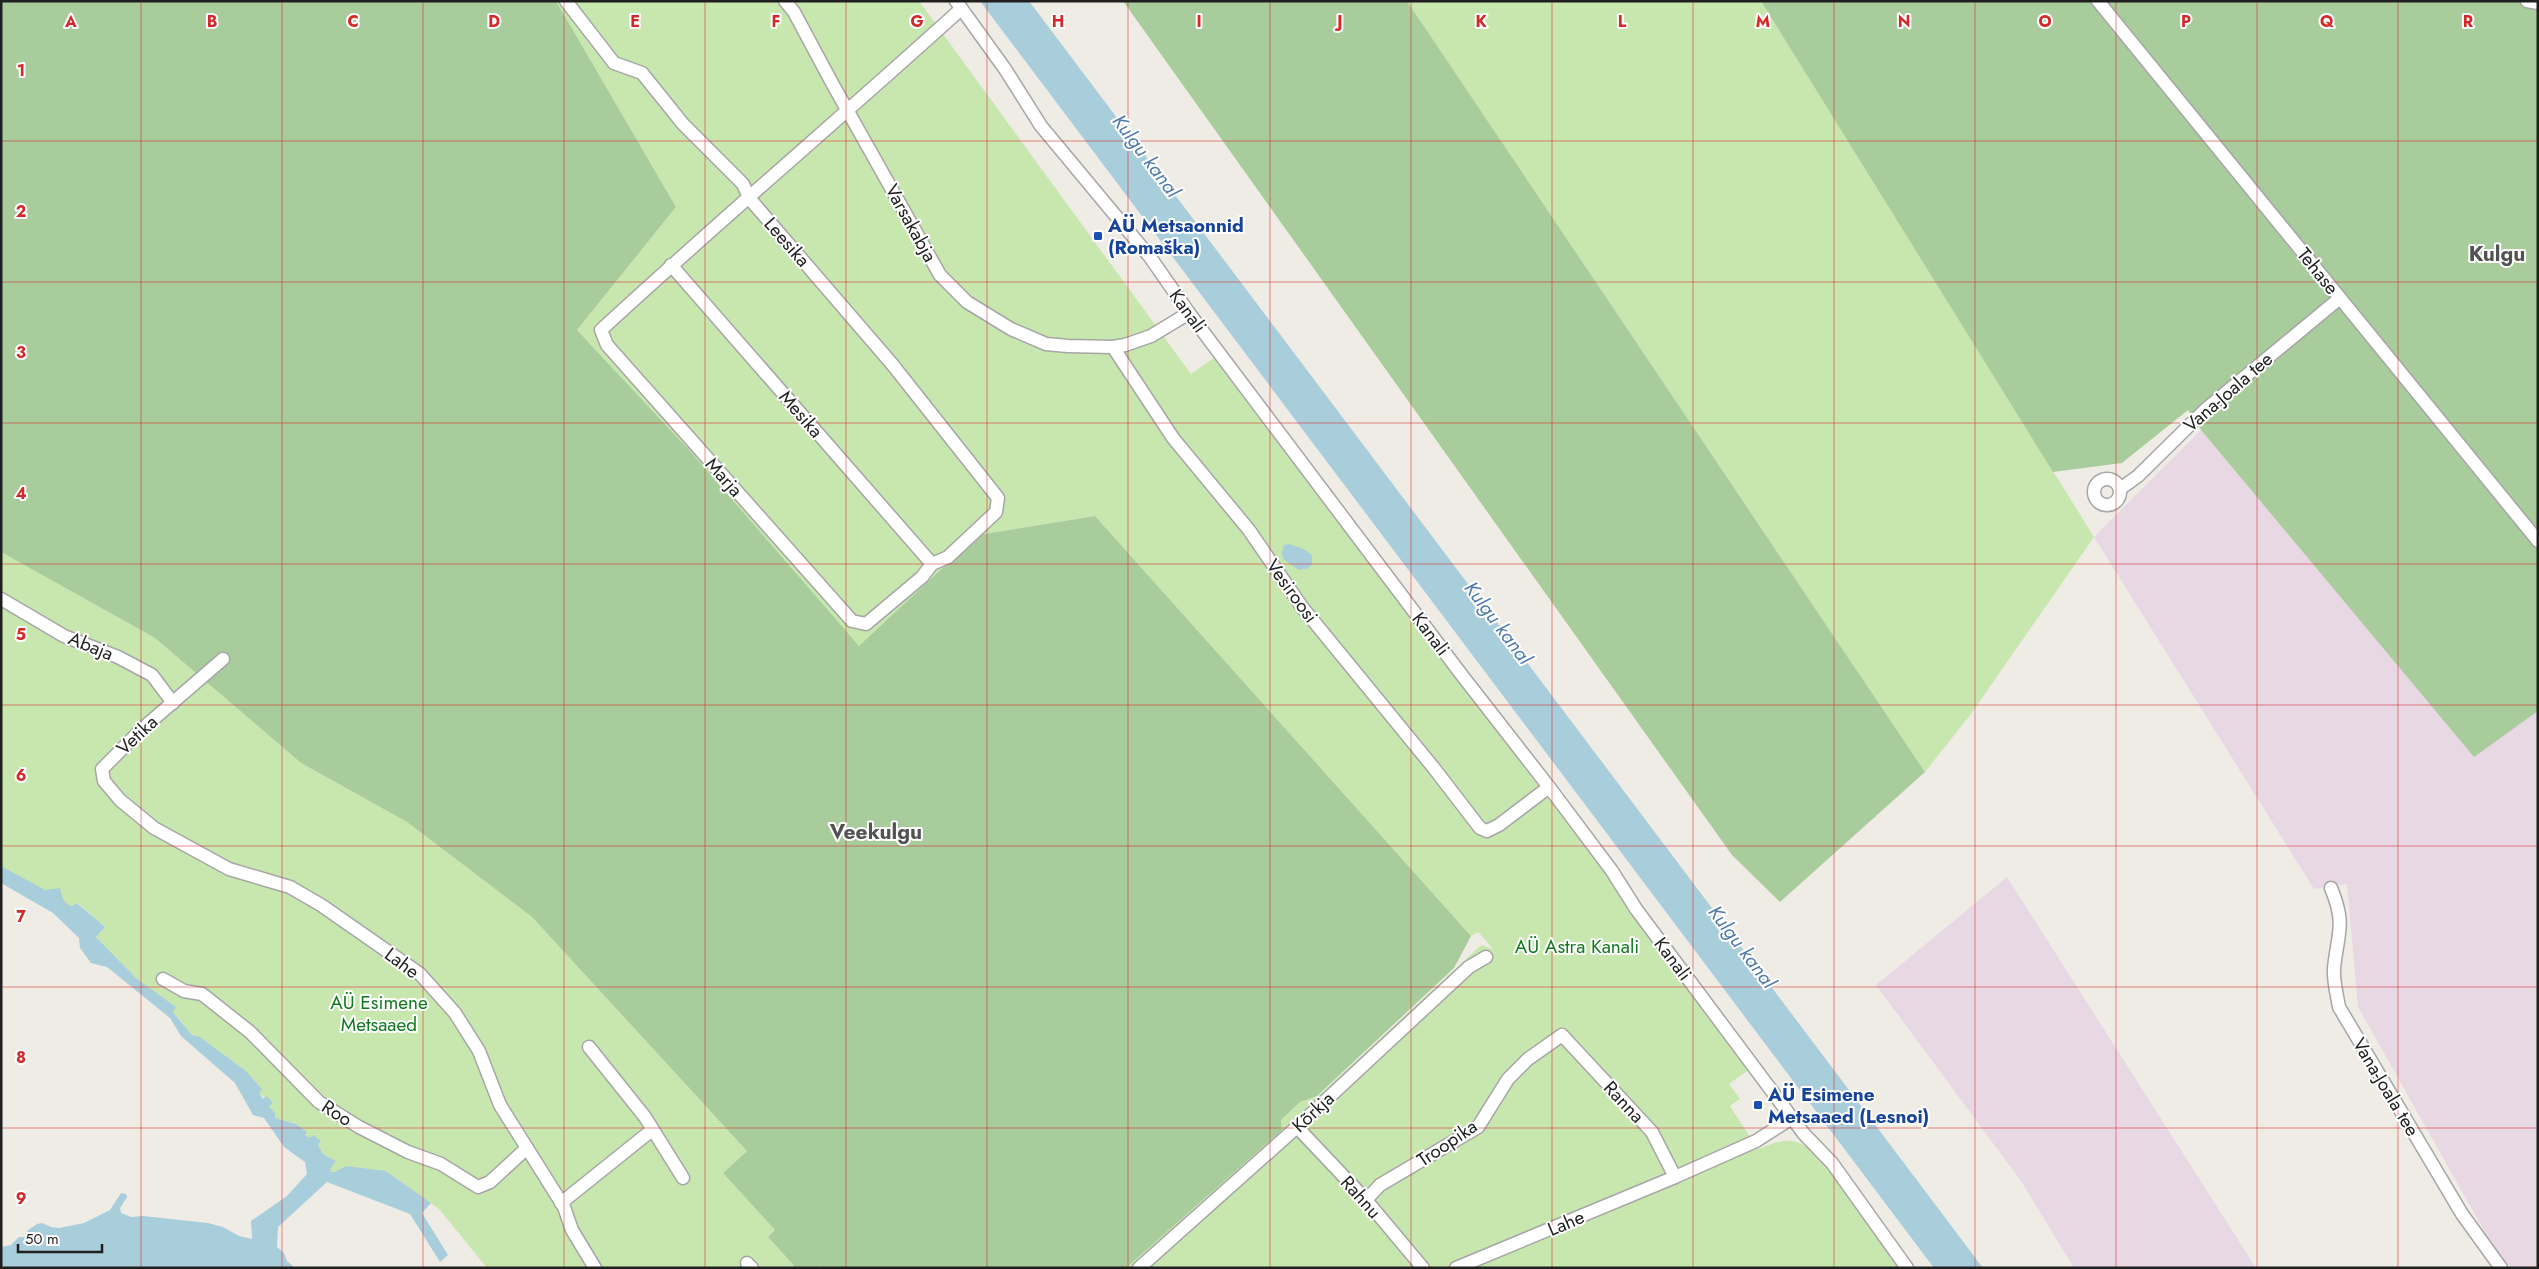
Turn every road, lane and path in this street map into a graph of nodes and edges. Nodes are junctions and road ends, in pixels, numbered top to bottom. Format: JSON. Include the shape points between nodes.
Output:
{"nodes":[{"id":1,"x":566,"y":1,"type":"edge"},
{"id":2,"x":785,"y":1,"type":"edge"},
{"id":3,"x":2098,"y":1,"type":"edge"},
{"id":4,"x":2527,"y":1,"type":"edge"},
{"id":5,"x":2538,"y":4,"type":"edge"},
{"id":6,"x":958,"y":5,"type":"edge"},
{"id":7,"x":848,"y":110,"type":"junction"},
{"id":8,"x":749,"y":198,"type":"junction"},
{"id":9,"x":671,"y":265,"type":"junction"},
{"id":10,"x":2340,"y":298,"type":"junction"},
{"id":11,"x":1190,"y":313,"type":"junction"},
{"id":12,"x":1113,"y":348,"type":"junction"},
{"id":13,"x":2120,"y":488,"type":"dead end"},
{"id":14,"x":2538,"y":541,"type":"edge"},
{"id":15,"x":932,"y":564,"type":"junction"},
{"id":16,"x":1,"y":599,"type":"edge"},
{"id":17,"x":223,"y":659,"type":"dead end"},
{"id":18,"x":173,"y":703,"type":"junction"},
{"id":19,"x":102,"y":769,"type":"joint"},
{"id":20,"x":1549,"y":787,"type":"junction"},
{"id":21,"x":2331,"y":888,"type":"dead end"},
{"id":22,"x":1486,"y":957,"type":"dead end"},
{"id":23,"x":163,"y":979,"type":"dead end"},
{"id":24,"x":1562,"y":1035,"type":"joint"},
{"id":25,"x":589,"y":1047,"type":"dead end"},
{"id":26,"x":1792,"y":1118,"type":"junction"},
{"id":27,"x":1297,"y":1127,"type":"junction"},
{"id":28,"x":652,"y":1130,"type":"junction"},
{"id":29,"x":527,"y":1148,"type":"junction"},
{"id":30,"x":1675,"y":1177,"type":"junction"},
{"id":31,"x":683,"y":1178,"type":"dead end"},
{"id":32,"x":1366,"y":1200,"type":"junction"},
{"id":33,"x":562,"y":1203,"type":"junction"},
{"id":34,"x":595,"y":1268,"type":"edge"},
{"id":35,"x":1139,"y":1268,"type":"edge"},
{"id":36,"x":1424,"y":1268,"type":"edge"},
{"id":37,"x":1456,"y":1268,"type":"edge"},
{"id":38,"x":1907,"y":1268,"type":"edge"},
{"id":39,"x":2500,"y":1268,"type":"edge"}],
"edges":[{"from":1,"to":8,"type":"street","name":"Leesika","via":[[614,62],[642,73],[683,124],[743,184]]},
{"from":2,"to":7,"type":"street","name":"Varsakabja"},
{"from":3,"to":10,"type":"street","name":"Tehase"},
{"from":4,"to":5,"type":"street"},
{"from":6,"to":7,"type":"street"},
{"from":6,"to":11,"type":"street","name":"Kanali","via":[[1041,126],[1150,257]]},
{"from":7,"to":8,"type":"street"},
{"from":7,"to":12,"type":"street","name":"Varsakabja","via":[[940,274],[966,302],[1010,329],[1046,344]]},
{"from":8,"to":9,"type":"street"},
{"from":8,"to":15,"type":"street","name":"Leesika","via":[[892,364],[998,498],[996,512],[948,557]]},
{"from":9,"to":15,"type":"street","name":"Mesika"},
{"from":9,"to":15,"type":"street","name":"Marja","via":[[601,330],[606,346],[852,621],[866,624],[922,578]]},
{"from":10,"to":13,"type":"street","name":"Vana-Joala tee","via":[[2206,409],[2138,476]]},
{"from":10,"to":14,"type":"street","name":"Tehase"},
{"from":11,"to":12,"type":"street","via":[[1151,336]]},
{"from":11,"to":20,"type":"street","name":"Kanali"},
{"from":12,"to":20,"type":"street","name":"Vesiroosi","via":[[1174,438],[1249,530],[1302,607],[1480,828],[1487,831],[1499,825]]},
{"from":16,"to":18,"type":"street","name":"Abaja","via":[[64,636],[118,657],[152,675]]},
{"from":17,"to":18,"type":"street","name":"Vetika"},
{"from":18,"to":19,"type":"street","name":"Vetika"},
{"from":19,"to":29,"type":"street","name":"Lahe","via":[[104,781],[120,800],[154,828],[229,869],[290,886],[420,974],[455,1013],[479,1051],[500,1105]]},
{"from":20,"to":26,"type":"street","name":"Kanali"},
{"from":21,"to":39,"type":"street","name":"Vana-Joala tee","via":[[2339,907],[2341,933],[2334,970],[2339,1007],[2462,1214]]},
{"from":22,"to":27,"type":"street","name":"Kõrkja","via":[[1470,967]]},
{"from":23,"to":29,"type":"street","name":"Roo","via":[[184,991],[202,994],[250,1032],[319,1102],[359,1127],[408,1152],[441,1164],[478,1187],[490,1182]]},
{"from":24,"to":30,"type":"street","name":"Ranna","via":[[1652,1132]]},
{"from":24,"to":32,"type":"street","name":"Troopika","via":[[1528,1059],[1508,1079],[1478,1127],[1380,1185]]},
{"from":25,"to":28,"type":"street"},
{"from":26,"to":30,"type":"street","name":"Lahe","via":[[1756,1141]]},
{"from":26,"to":38,"type":"street","name":"Kanali","via":[[1832,1163]]},
{"from":27,"to":32,"type":"street","name":"Rahnu"},
{"from":27,"to":35,"type":"street","name":"Kõrkja"},
{"from":28,"to":31,"type":"street"},
{"from":28,"to":33,"type":"street"},
{"from":29,"to":33,"type":"street","name":"Lahe"},
{"from":30,"to":37,"type":"street","name":"Lahe"},
{"from":32,"to":36,"type":"street","name":"Rahnu"},
{"from":33,"to":34,"type":"street","name":"Lahe","via":[[572,1230]]}]}
